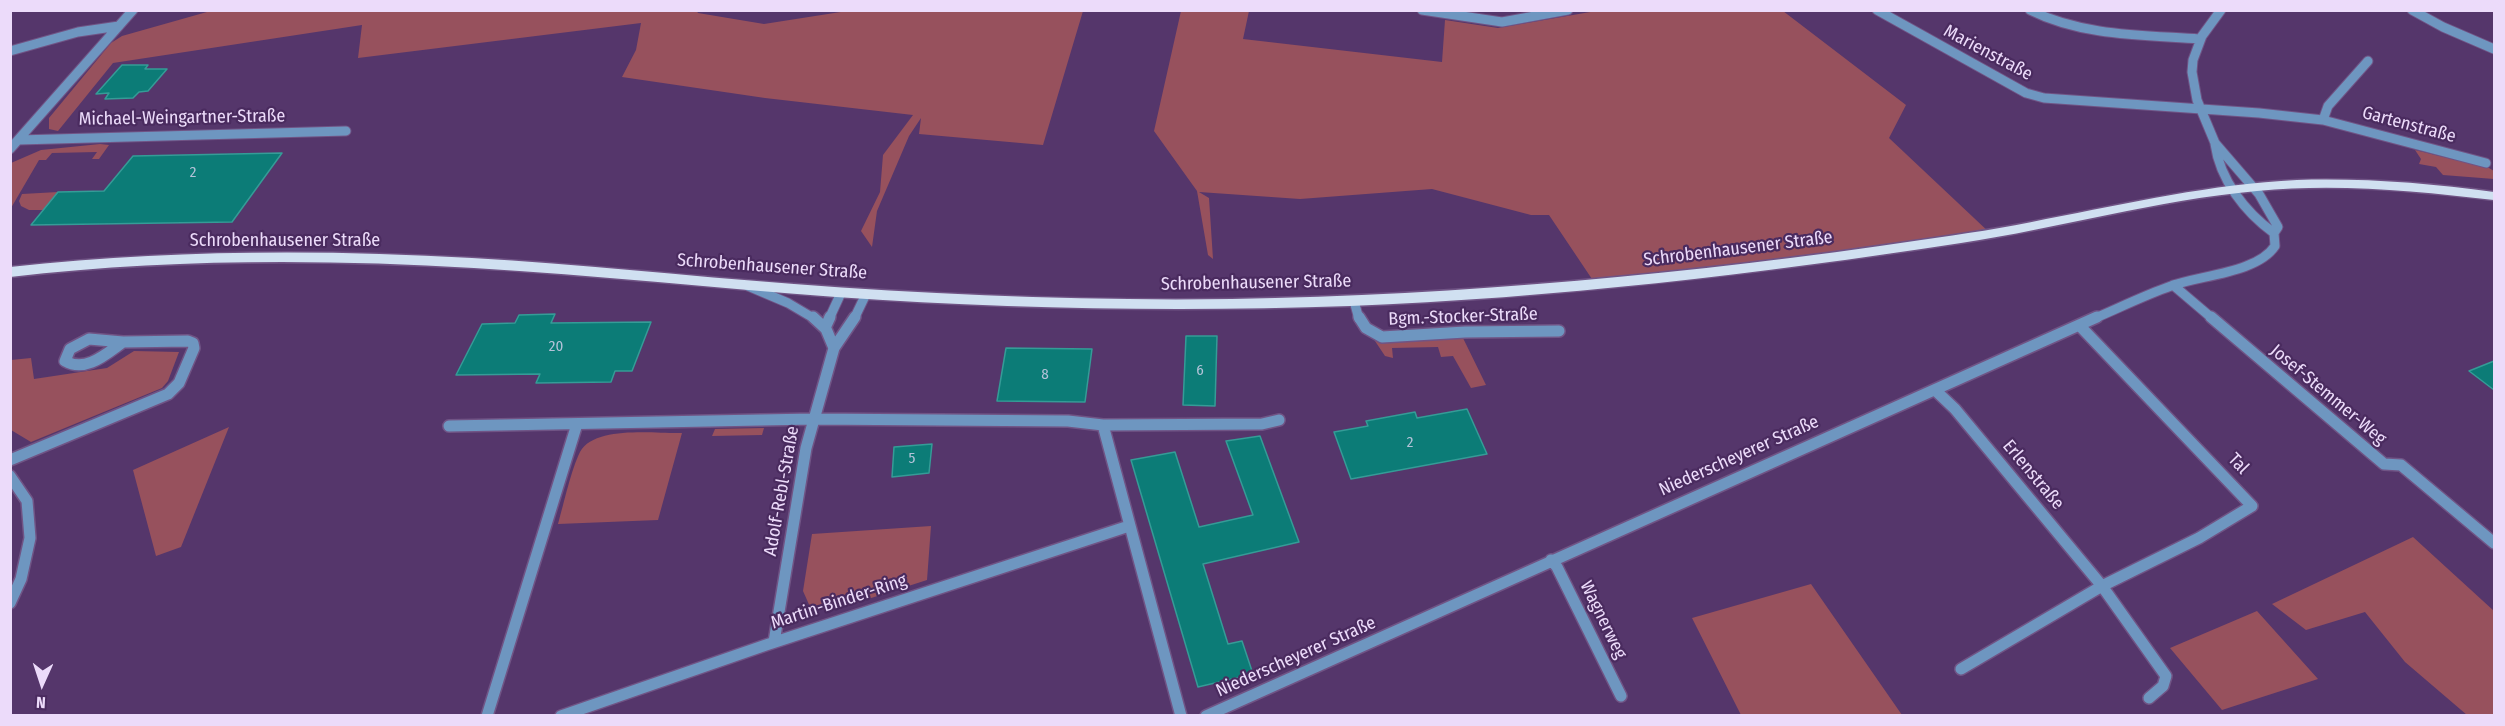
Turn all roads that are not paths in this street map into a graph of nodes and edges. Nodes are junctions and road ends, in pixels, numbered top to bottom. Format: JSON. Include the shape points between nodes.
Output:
{"nodes":[{"id":1,"x":133,"y":10,"type":"edge"},
{"id":2,"x":1422,"y":10,"type":"edge"},
{"id":3,"x":1568,"y":10,"type":"edge"},
{"id":4,"x":1877,"y":10,"type":"edge"},
{"id":5,"x":2030,"y":10,"type":"edge"},
{"id":6,"x":2221,"y":10,"type":"edge"},
{"id":7,"x":2412,"y":10,"type":"edge"},
{"id":8,"x":119,"y":26,"type":"junction"},
{"id":9,"x":2199,"y":39,"type":"junction"},
{"id":10,"x":2494,"y":49,"type":"edge"},
{"id":11,"x":10,"y":51,"type":"edge"},
{"id":12,"x":2368,"y":61,"type":"dead end"},
{"id":13,"x":2200,"y":108,"type":"junction"},
{"id":14,"x":2323,"y":120,"type":"junction"},
{"id":15,"x":346,"y":131,"type":"dead end"},
{"id":16,"x":18,"y":140,"type":"junction"},
{"id":17,"x":2215,"y":144,"type":"junction"},
{"id":18,"x":10,"y":149,"type":"edge"},
{"id":19,"x":2486,"y":163,"type":"dead end"},
{"id":20,"x":2254,"y":187,"type":"junction"},
{"id":21,"x":2233,"y":189,"type":"junction"},
{"id":22,"x":2494,"y":196,"type":"edge"},
{"id":23,"x":2274,"y":233,"type":"junction"},
{"id":24,"x":10,"y":264,"type":"edge"},
{"id":25,"x":45,"y":268,"type":"junction"},
{"id":26,"x":10,"y":272,"type":"edge"},
{"id":27,"x":748,"y":285,"type":"junction"},
{"id":28,"x":2173,"y":285,"type":"junction"},
{"id":29,"x":841,"y":293,"type":"junction"},
{"id":30,"x":866,"y":294,"type":"junction"},
{"id":31,"x":1354,"y":301,"type":"junction"},
{"id":32,"x":2079,"y":325,"type":"junction"},
{"id":33,"x":825,"y":328,"type":"junction"},
{"id":34,"x":1559,"y":331,"type":"dead end"},
{"id":35,"x":123,"y":342,"type":"junction"},
{"id":36,"x":834,"y":348,"type":"junction"},
{"id":37,"x":1935,"y":390,"type":"junction"},
{"id":38,"x":813,"y":419,"type":"junction"},
{"id":39,"x":1279,"y":420,"type":"dead end"},
{"id":40,"x":577,"y":424,"type":"junction"},
{"id":41,"x":1103,"y":425,"type":"junction"},
{"id":42,"x":448,"y":426,"type":"dead end"},
{"id":43,"x":10,"y":460,"type":"edge"},
{"id":44,"x":10,"y":476,"type":"edge"},
{"id":45,"x":1129,"y":526,"type":"junction"},
{"id":46,"x":2494,"y":543,"type":"edge"},
{"id":47,"x":1551,"y":560,"type":"junction"},
{"id":48,"x":2102,"y":586,"type":"junction"},
{"id":49,"x":10,"y":603,"type":"edge"},
{"id":50,"x":774,"y":642,"type":"junction"},
{"id":51,"x":1961,"y":669,"type":"dead end"},
{"id":52,"x":1621,"y":696,"type":"dead end"},
{"id":53,"x":2149,"y":698,"type":"dead end"},
{"id":54,"x":487,"y":716,"type":"edge"},
{"id":55,"x":561,"y":716,"type":"edge"},
{"id":56,"x":1181,"y":716,"type":"edge"},
{"id":57,"x":1206,"y":716,"type":"edge"}],
"edges":[{"from":1,"to":8,"type":"street"},
{"from":2,"to":3,"type":"street","via":[[1502,22]]},
{"from":4,"to":13,"type":"street","name":"Marienstraße","via":[[2026,93],[2060,100]]},
{"from":5,"to":9,"type":"street","via":[[2071,27]]},
{"from":6,"to":9,"type":"street"},
{"from":7,"to":10,"type":"street"},
{"from":8,"to":11,"type":"street","via":[[78,32]]},
{"from":8,"to":16,"type":"street"},
{"from":9,"to":13,"type":"street","via":[[2191,78]]},
{"from":12,"to":14,"type":"street","name":"Gartenstraße","via":[[2323,112]]},
{"from":13,"to":14,"type":"street","name":"Gartenstraße"},
{"from":13,"to":17,"type":"street"},
{"from":14,"to":19,"type":"street","name":"Gartenstraße"},
{"from":15,"to":16,"type":"street","name":"Michael-Weingartner-Straße"},
{"from":16,"to":18,"type":"street"},
{"from":17,"to":20,"type":"street"},
{"from":17,"to":21,"type":"street","via":[[2220,167]]},
{"from":20,"to":21,"type":"main road","name":"Schrobenhausener Straße"},
{"from":20,"to":22,"type":"main road","name":"Schrobenhausener Straße","via":[[2410,187]]},
{"from":20,"to":23,"type":"street","via":[[2278,227]]},
{"from":21,"to":23,"type":"street","via":[[2262,226]]},
{"from":21,"to":31,"type":"main road","name":"Schrobenhausener Straße","via":[[1991,234],[1699,275],[1550,290]]},
{"from":23,"to":28,"type":"street","name":"Niederscheyerer Straße","via":[[2276,247],[2265,256]]},
{"from":24,"to":25,"type":"main road"},
{"from":25,"to":26,"type":"main road","name":"Schrobenhausener Straße"},
{"from":25,"to":27,"type":"main road","name":"Schrobenhausener Straße","via":[[342,258],[482,264]]},
{"from":27,"to":29,"type":"main road","name":"Schrobenhausener Straße"},
{"from":27,"to":33,"type":"street","via":[[797,308]]},
{"from":28,"to":32,"type":"street","name":"Niederscheyerer Straße"},
{"from":28,"to":46,"type":"street","name":"Josef-Stemmer-Weg","via":[[2384,464],[2402,465]]},
{"from":29,"to":30,"type":"main road","name":"Schrobenhausener Straße"},
{"from":29,"to":33,"type":"street"},
{"from":30,"to":31,"type":"main road","name":"Schrobenhausener Straße","via":[[1084,304]]},
{"from":30,"to":36,"type":"street","name":"Adolf-Rebl-Straße","via":[[852,324]]},
{"from":31,"to":34,"type":"street","name":"Bgm.-Stocker-Straße","via":[[1362,325],[1369,333],[1382,337]]},
{"from":32,"to":37,"type":"street","name":"Niederscheyerer Straße"},
{"from":32,"to":48,"type":"street","name":"Tal","via":[[2252,506],[2199,538]]},
{"from":33,"to":36,"type":"street"},
{"from":35,"to":35,"type":"street","via":[[89,339],[71,349],[65,361],[84,365]]},
{"from":35,"to":43,"type":"street","via":[[188,341],[194,343],[194,348],[179,383],[168,394]]},
{"from":36,"to":38,"type":"street","name":"Adolf-Rebl-Straße"},
{"from":37,"to":47,"type":"street","name":"Niederscheyerer Straße"},
{"from":37,"to":48,"type":"street","name":"Erlenstraße"},
{"from":38,"to":40,"type":"street"},
{"from":38,"to":41,"type":"street","via":[[1068,421]]},
{"from":38,"to":50,"type":"street","name":"Adolf-Rebl-Straße","via":[[802,463]]},
{"from":39,"to":41,"type":"street","via":[[1262,424]]},
{"from":40,"to":42,"type":"street"},
{"from":40,"to":54,"type":"street"},
{"from":41,"to":45,"type":"street"},
{"from":44,"to":49,"type":"street","via":[[27,501],[30,538],[21,579]]},
{"from":45,"to":50,"type":"street","name":"Martin-Binder-Ring"},
{"from":45,"to":56,"type":"street"},
{"from":47,"to":52,"type":"street","name":"Wagnerweg"},
{"from":47,"to":57,"type":"street","name":"Niederscheyerer Straße"},
{"from":48,"to":51,"type":"street","name":"Tal"},
{"from":48,"to":53,"type":"street","via":[[2166,675],[2167,682]]},
{"from":50,"to":55,"type":"street","name":"Martin-Binder-Ring"}]}
